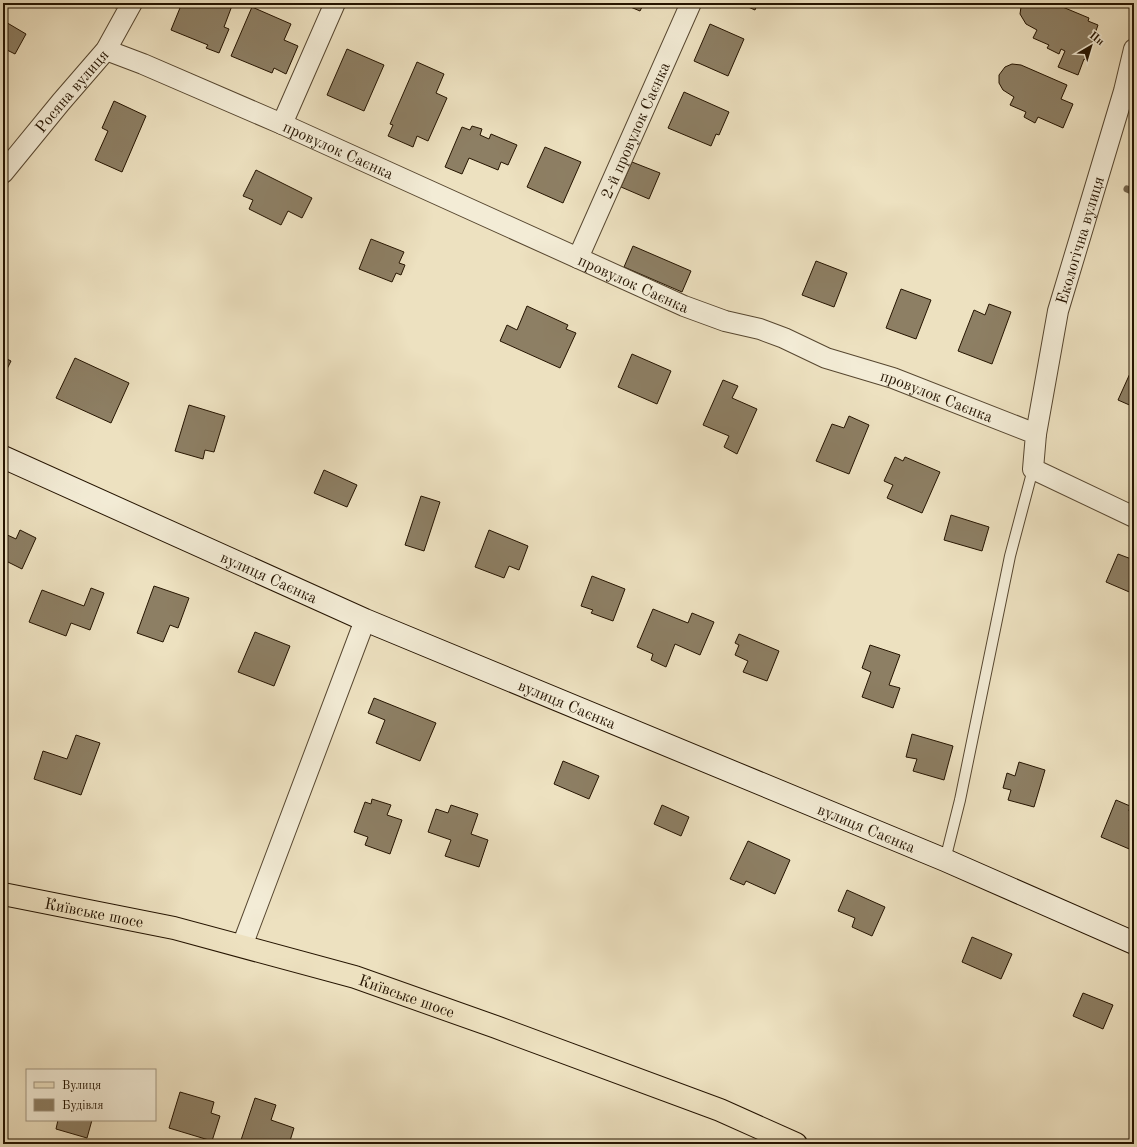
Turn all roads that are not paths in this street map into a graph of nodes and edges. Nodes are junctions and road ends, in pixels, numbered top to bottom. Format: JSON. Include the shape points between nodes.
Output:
{"nodes":[{"id":1,"x":132,"y":3,"type":"edge"},
{"id":2,"x":334,"y":3,"type":"edge"},
{"id":3,"x":692,"y":3,"type":"edge"},
{"id":4,"x":1134,"y":49,"type":"edge"},
{"id":5,"x":106,"y":50,"type":"junction"},
{"id":6,"x":282,"y":124,"type":"junction"},
{"id":7,"x":3,"y":173,"type":"edge"},
{"id":8,"x":578,"y":258,"type":"junction"},
{"id":9,"x":1036,"y":434,"type":"junction"},
{"id":10,"x":3,"y":457,"type":"edge"},
{"id":11,"x":1033,"y":469,"type":"junction"},
{"id":12,"x":1134,"y":517,"type":"edge"},
{"id":13,"x":364,"y":620,"type":"junction"},
{"id":14,"x":945,"y":860,"type":"junction"},
{"id":15,"x":3,"y":894,"type":"edge"},
{"id":16,"x":1134,"y":944,"type":"edge"},
{"id":17,"x":242,"y":946,"type":"junction"},
{"id":18,"x":796,"y":1144,"type":"edge"}],
"edges":[{"from":1,"to":5,"type":"street","name":"Росяна вулиця"},
{"from":2,"to":6,"type":"street"},
{"from":3,"to":8,"type":"street","name":"2-й провулок Саєнка"},
{"from":4,"to":9,"type":"street","name":"Екологічна вулиця","via":[[1124,91],[1058,311]]},
{"from":5,"to":6,"type":"street","name":"провулок Саєнка"},
{"from":5,"to":7,"type":"street","name":"Росяна вулиця"},
{"from":6,"to":8,"type":"street","name":"провулок Саєнка"},
{"from":8,"to":9,"type":"street","name":"провулок Саєнка","via":[[684,306],[760,329],[826,358],[893,378]]},
{"from":9,"to":11,"type":"street"},
{"from":10,"to":13,"type":"street","name":"вулиця Саєнка"},
{"from":11,"to":12,"type":"street"},
{"from":11,"to":14,"type":"lane","via":[[1010,556],[960,800]]},
{"from":13,"to":14,"type":"street","name":"вулиця Саєнка"},
{"from":13,"to":17,"type":"street"},
{"from":14,"to":16,"type":"street","name":"вулиця Саєнка"},
{"from":15,"to":17,"type":"main road","name":"Київське шосе","via":[[174,928]]},
{"from":17,"to":18,"type":"main road","name":"Київське шосе","via":[[355,977],[488,1024],[720,1110]]}]}
